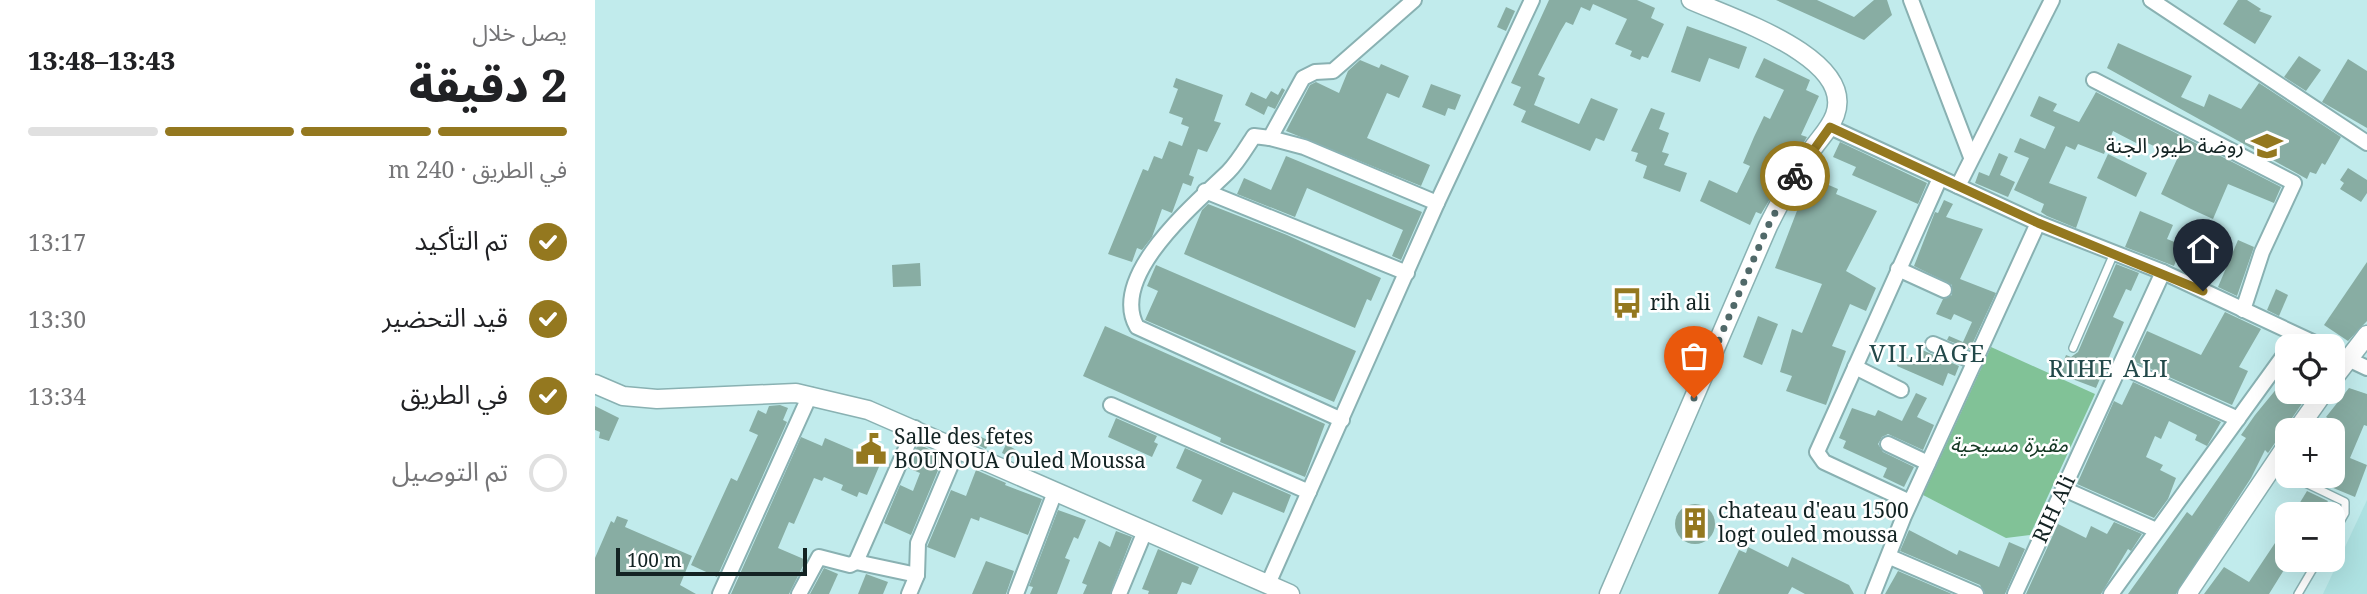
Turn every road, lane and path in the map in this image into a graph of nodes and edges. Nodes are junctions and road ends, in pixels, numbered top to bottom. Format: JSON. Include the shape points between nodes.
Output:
{"nodes":[{"id":1,"x":1414,"y":0,"type":"edge"},
{"id":2,"x":1532,"y":0,"type":"edge"},
{"id":3,"x":1691,"y":0,"type":"edge"},
{"id":4,"x":1911,"y":0,"type":"edge"},
{"id":5,"x":2052,"y":0,"type":"edge"},
{"id":6,"x":2151,"y":0,"type":"edge"},
{"id":7,"x":2094,"y":80,"type":"dead end"},
{"id":8,"x":1830,"y":127,"type":"junction"},
{"id":9,"x":1270,"y":138,"type":"junction"},
{"id":10,"x":2367,"y":143,"type":"edge"},
{"id":11,"x":1971,"y":157,"type":"junction"},
{"id":12,"x":1940,"y":178,"type":"junction"},
{"id":13,"x":1958,"y":186,"type":"junction"},
{"id":14,"x":1205,"y":191,"type":"junction"},
{"id":15,"x":1437,"y":203,"type":"junction"},
{"id":16,"x":2038,"y":223,"type":"junction"},
{"id":17,"x":2114,"y":252,"type":"junction"},
{"id":18,"x":1898,"y":269,"type":"junction"},
{"id":19,"x":2163,"y":272,"type":"junction"},
{"id":20,"x":1407,"y":273,"type":"junction"},
{"id":21,"x":1944,"y":290,"type":"dead end"},
{"id":22,"x":2243,"y":310,"type":"junction"},
{"id":23,"x":2283,"y":334,"type":"edge"},
{"id":24,"x":2367,"y":335,"type":"edge"},
{"id":25,"x":1933,"y":344,"type":"dead end"},
{"id":26,"x":2073,"y":348,"type":"dead end"},
{"id":27,"x":2345,"y":352,"type":"edge"},
{"id":28,"x":2345,"y":358,"type":"edge"},
{"id":29,"x":1975,"y":362,"type":"junction"},
{"id":30,"x":2121,"y":366,"type":"junction"},
{"id":31,"x":1855,"y":367,"type":"junction"},
{"id":32,"x":2275,"y":368,"type":"edge"},
{"id":33,"x":2367,"y":368,"type":"edge"},
{"id":34,"x":595,"y":384,"type":"edge"},
{"id":35,"x":1901,"y":390,"type":"dead end"},
{"id":36,"x":810,"y":395,"type":"junction"},
{"id":37,"x":1111,"y":405,"type":"dead end"},
{"id":38,"x":2238,"y":419,"type":"junction"},
{"id":39,"x":1342,"y":420,"type":"junction"},
{"id":40,"x":915,"y":428,"type":"junction"},
{"id":41,"x":1888,"y":444,"type":"dead end"},
{"id":42,"x":957,"y":448,"type":"junction"},
{"id":43,"x":1929,"y":463,"type":"junction"},
{"id":44,"x":2275,"y":482,"type":"edge"},
{"id":45,"x":2316,"y":488,"type":"edge"},
{"id":46,"x":2064,"y":489,"type":"junction"},
{"id":47,"x":1055,"y":492,"type":"junction"},
{"id":48,"x":1309,"y":492,"type":"junction"},
{"id":49,"x":1910,"y":502,"type":"junction"},
{"id":50,"x":2345,"y":502,"type":"edge"},
{"id":51,"x":2156,"y":530,"type":"junction"},
{"id":52,"x":1146,"y":531,"type":"junction"},
{"id":53,"x":1890,"y":557,"type":"junction"},
{"id":54,"x":856,"y":562,"type":"junction"},
{"id":55,"x":2311,"y":572,"type":"edge"},
{"id":56,"x":916,"y":575,"type":"junction"},
{"id":57,"x":1268,"y":584,"type":"junction"},
{"id":58,"x":720,"y":594,"type":"edge"},
{"id":59,"x":799,"y":594,"type":"edge"},
{"id":60,"x":909,"y":594,"type":"edge"},
{"id":61,"x":1016,"y":594,"type":"edge"},
{"id":62,"x":1119,"y":594,"type":"edge"},
{"id":63,"x":1290,"y":594,"type":"edge"},
{"id":64,"x":1609,"y":594,"type":"edge"},
{"id":65,"x":1873,"y":594,"type":"edge"},
{"id":66,"x":1976,"y":594,"type":"edge"},
{"id":67,"x":2015,"y":594,"type":"edge"},
{"id":68,"x":2111,"y":594,"type":"edge"},
{"id":69,"x":2187,"y":594,"type":"edge"},
{"id":70,"x":2298,"y":594,"type":"edge"}],
"edges":[{"from":1,"to":9,"type":"street","via":[[1333,71],[1303,78]]},
{"from":2,"to":15,"type":"street"},
{"from":3,"to":8,"type":"street","via":[[1815,60],[1831,80],[1835,96],[1836,112]]},
{"from":4,"to":11,"type":"street"},
{"from":5,"to":11,"type":"street"},
{"from":6,"to":10,"type":"street"},
{"from":7,"to":22,"type":"street","via":[[2294,183],[2262,252]]},
{"from":8,"to":12,"type":"street"},
{"from":8,"to":64,"type":"street","via":[[1795,176],[1768,226]]},
{"from":9,"to":14,"type":"street","via":[[1254,136],[1230,170]]},
{"from":9,"to":15,"type":"street","via":[[1304,147]]},
{"from":11,"to":13,"type":"street"},
{"from":12,"to":13,"type":"street"},
{"from":12,"to":18,"type":"street"},
{"from":13,"to":16,"type":"street"},
{"from":14,"to":20,"type":"street"},
{"from":14,"to":39,"type":"street","via":[[1141,269],[1130,314],[1137,327]]},
{"from":15,"to":20,"type":"street"},
{"from":16,"to":17,"type":"street"},
{"from":16,"to":29,"type":"street"},
{"from":17,"to":19,"type":"street"},
{"from":17,"to":26,"type":"lane"},
{"from":18,"to":21,"type":"street"},
{"from":18,"to":31,"type":"street"},
{"from":19,"to":22,"type":"street"},
{"from":19,"to":30,"type":"street","name":"RIH Ali"},
{"from":20,"to":39,"type":"street"},
{"from":22,"to":23,"type":"street"},
{"from":24,"to":27,"type":"street"},
{"from":25,"to":29,"type":"street"},
{"from":28,"to":33,"type":"street"},
{"from":29,"to":43,"type":"street"},
{"from":30,"to":38,"type":"street"},
{"from":30,"to":46,"type":"street","name":"RIH Ali"},
{"from":31,"to":35,"type":"street"},
{"from":31,"to":49,"type":"street","via":[[1817,452],[1824,462]]},
{"from":32,"to":38,"type":"street"},
{"from":34,"to":36,"type":"street","via":[[624,396],[657,399]]},
{"from":36,"to":40,"type":"street"},
{"from":36,"to":58,"type":"street"},
{"from":37,"to":48,"type":"street"},
{"from":38,"to":51,"type":"street"},
{"from":39,"to":48,"type":"street"},
{"from":40,"to":42,"type":"street"},
{"from":40,"to":54,"type":"street"},
{"from":41,"to":43,"type":"street"},
{"from":42,"to":47,"type":"street"},
{"from":42,"to":56,"type":"street","via":[[918,543]]},
{"from":43,"to":49,"type":"street"},
{"from":44,"to":69,"type":"street"},
{"from":45,"to":50,"type":"lane"},
{"from":46,"to":51,"type":"street"},
{"from":46,"to":67,"type":"street","name":"RIH Ali"},
{"from":47,"to":52,"type":"street"},
{"from":47,"to":61,"type":"street"},
{"from":48,"to":57,"type":"street"},
{"from":49,"to":53,"type":"street"},
{"from":51,"to":68,"type":"street"},
{"from":52,"to":57,"type":"street"},
{"from":52,"to":62,"type":"street"},
{"from":53,"to":65,"type":"street"},
{"from":53,"to":66,"type":"street"},
{"from":54,"to":56,"type":"street"},
{"from":54,"to":59,"type":"street","via":[[851,565],[819,557]]},
{"from":55,"to":70,"type":"lane"},
{"from":56,"to":60,"type":"street"},
{"from":57,"to":63,"type":"street"}]}
